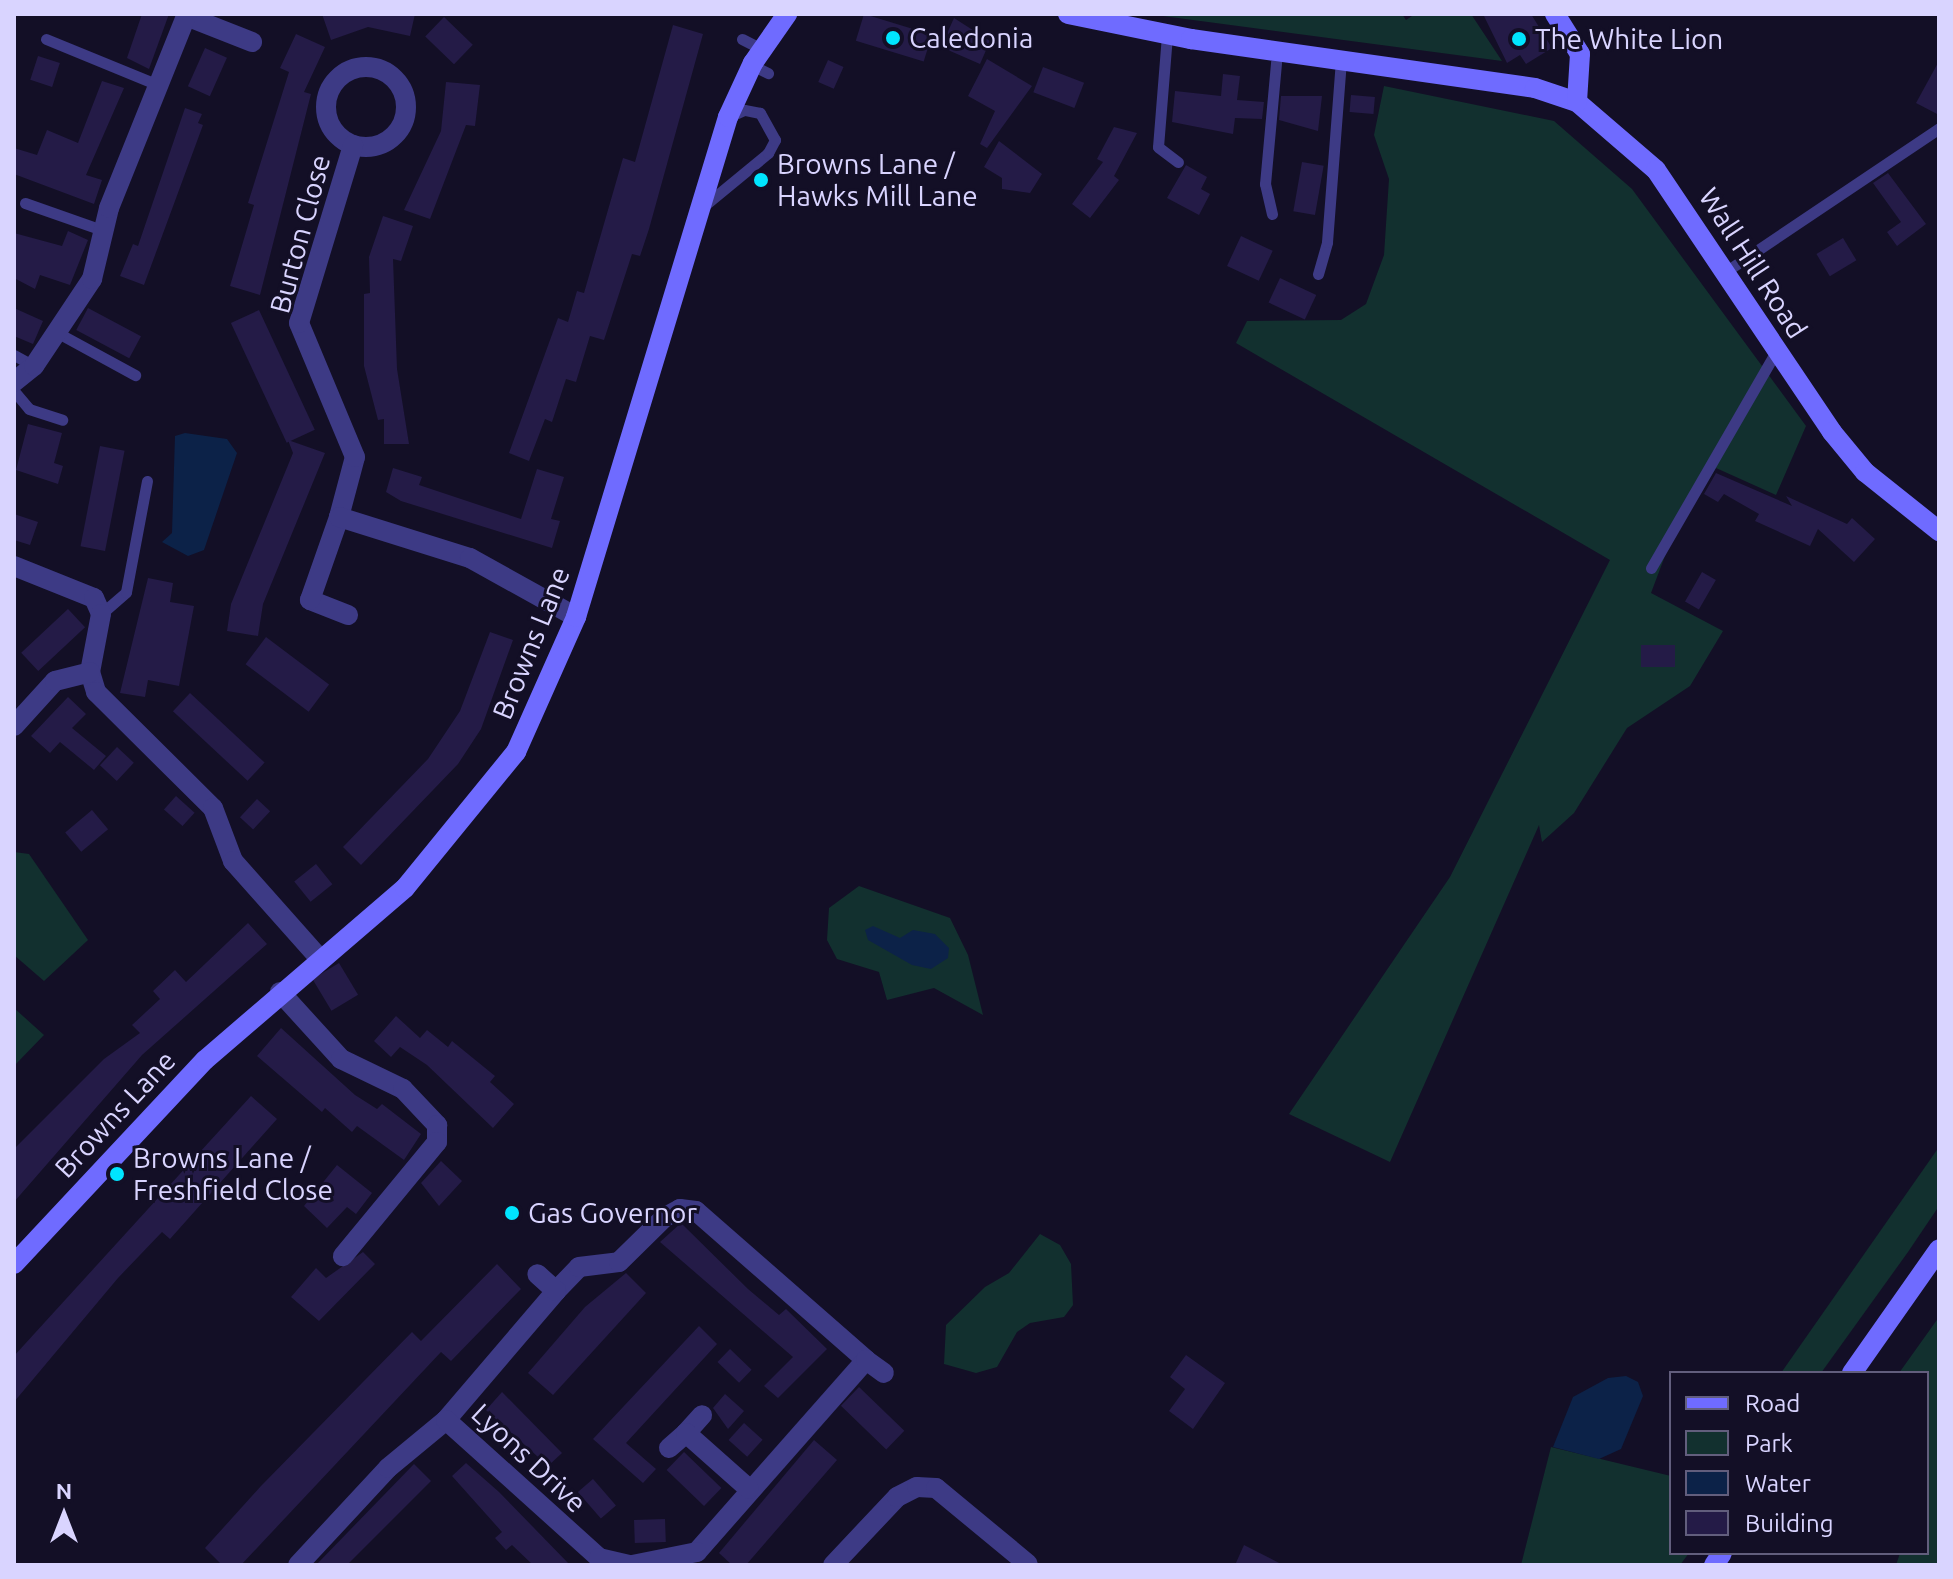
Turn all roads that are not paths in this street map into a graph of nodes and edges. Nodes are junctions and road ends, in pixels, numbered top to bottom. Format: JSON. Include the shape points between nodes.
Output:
{"nodes":[{"id":1,"x":787,"y":14,"type":"edge"},
{"id":2,"x":1068,"y":14,"type":"edge"},
{"id":3,"x":1555,"y":14,"type":"edge"},
{"id":4,"x":186,"y":15,"type":"edge"},
{"id":5,"x":1167,"y":35,"type":"junction"},
{"id":6,"x":46,"y":39,"type":"dead end"},
{"id":7,"x":742,"y":39,"type":"dead end"},
{"id":8,"x":252,"y":42,"type":"dead end"},
{"id":9,"x":1277,"y":51,"type":"junction"},
{"id":10,"x":1341,"y":60,"type":"junction"},
{"id":11,"x":761,"y":63,"type":"junction"},
{"id":12,"x":158,"y":85,"type":"junction"},
{"id":13,"x":1577,"y":102,"type":"junction"},
{"id":14,"x":728,"y":117,"type":"junction"},
{"id":15,"x":1939,"y":128,"type":"edge"},
{"id":16,"x":353,"y":145,"type":"junction"},
{"id":17,"x":1178,"y":162,"type":"dead end"},
{"id":18,"x":25,"y":203,"type":"dead end"},
{"id":19,"x":701,"y":208,"type":"junction"},
{"id":20,"x":1272,"y":214,"type":"dead end"},
{"id":21,"x":105,"y":231,"type":"junction"},
{"id":22,"x":1728,"y":270,"type":"junction"},
{"id":23,"x":1318,"y":274,"type":"dead end"},
{"id":24,"x":58,"y":333,"type":"junction"},
{"id":25,"x":1777,"y":350,"type":"junction"},
{"id":26,"x":14,"y":355,"type":"edge"},
{"id":27,"x":34,"y":366,"type":"junction"},
{"id":28,"x":135,"y":375,"type":"dead end"},
{"id":29,"x":14,"y":382,"type":"edge"},
{"id":30,"x":14,"y":391,"type":"edge"},
{"id":31,"x":62,"y":420,"type":"dead end"},
{"id":32,"x":147,"y":481,"type":"dead end"},
{"id":33,"x":339,"y":517,"type":"junction"},
{"id":34,"x":1939,"y":531,"type":"edge"},
{"id":35,"x":14,"y":566,"type":"edge"},
{"id":36,"x":1651,"y":568,"type":"dead end"},
{"id":37,"x":101,"y":614,"type":"junction"},
{"id":38,"x":348,"y":615,"type":"dead end"},
{"id":39,"x":576,"y":617,"type":"junction"},
{"id":40,"x":90,"y":672,"type":"junction"},
{"id":41,"x":14,"y":726,"type":"edge"},
{"id":42,"x":320,"y":959,"type":"junction"},
{"id":43,"x":280,"y":992,"type":"junction"},
{"id":44,"x":1939,"y":1249,"type":"edge"},
{"id":45,"x":343,"y":1256,"type":"dead end"},
{"id":46,"x":14,"y":1264,"type":"edge"},
{"id":47,"x":537,"y":1274,"type":"dead end"},
{"id":48,"x":556,"y":1291,"type":"junction"},
{"id":49,"x":866,"y":1360,"type":"junction"},
{"id":50,"x":1853,"y":1371,"type":"edge"},
{"id":51,"x":884,"y":1373,"type":"dead end"},
{"id":52,"x":702,"y":1415,"type":"dead end"},
{"id":53,"x":446,"y":1420,"type":"junction"},
{"id":54,"x":686,"y":1433,"type":"junction"},
{"id":55,"x":669,"y":1448,"type":"dead end"},
{"id":56,"x":749,"y":1489,"type":"junction"},
{"id":57,"x":1028,"y":1564,"type":"edge"},
{"id":58,"x":298,"y":1565,"type":"edge"},
{"id":59,"x":630,"y":1565,"type":"edge"},
{"id":60,"x":833,"y":1565,"type":"edge"}],
"edges":[{"from":1,"to":11,"type":"street","name":"Browns Lane"},
{"from":2,"to":5,"type":"street"},
{"from":3,"to":13,"type":"street","via":[[1580,54]]},
{"from":4,"to":8,"type":"street"},
{"from":4,"to":12,"type":"street"},
{"from":5,"to":9,"type":"street"},
{"from":5,"to":17,"type":"lane","via":[[1156,133],[1161,151]]},
{"from":6,"to":12,"type":"lane"},
{"from":7,"to":11,"type":"lane"},
{"from":9,"to":10,"type":"street"},
{"from":9,"to":20,"type":"lane","via":[[1265,184]]},
{"from":10,"to":13,"type":"street","via":[[1535,88]]},
{"from":10,"to":23,"type":"lane","via":[[1327,242]]},
{"from":11,"to":14,"type":"street","name":"Browns Lane"},
{"from":12,"to":21,"type":"street"},
{"from":13,"to":22,"type":"street","name":"Wall Hill Road","via":[[1656,170]]},
{"from":14,"to":19,"type":"street","name":"Browns Lane"},
{"from":14,"to":19,"type":"lane","via":[[744,110],[760,113],[775,140],[768,153]]},
{"from":15,"to":22,"type":"lane"},
{"from":16,"to":16,"type":"street","name":"Burton Close","via":[[381,144],[403,122],[404,94],[383,70],[352,68],[328,90],[328,122]]},
{"from":16,"to":33,"type":"street","name":"Burton Close","via":[[299,323],[355,457]]},
{"from":18,"to":21,"type":"lane"},
{"from":19,"to":39,"type":"street","name":"Browns Lane"},
{"from":21,"to":24,"type":"street","via":[[92,279]]},
{"from":22,"to":25,"type":"street","name":"Wall Hill Road"},
{"from":24,"to":27,"type":"street"},
{"from":24,"to":28,"type":"lane"},
{"from":25,"to":34,"type":"street","name":"Wall Hill Road","via":[[1865,472]]},
{"from":25,"to":36,"type":"lane"},
{"from":26,"to":27,"type":"lane"},
{"from":27,"to":29,"type":"street"},
{"from":30,"to":31,"type":"lane","via":[[29,409]]},
{"from":32,"to":37,"type":"lane","via":[[126,592]]},
{"from":33,"to":38,"type":"street","name":"Burton Close","via":[[310,600]]},
{"from":33,"to":39,"type":"street","via":[[470,558]]},
{"from":35,"to":37,"type":"street","via":[[88,593]]},
{"from":37,"to":40,"type":"street"},
{"from":39,"to":42,"type":"street","name":"Browns Lane","via":[[544,699],[480,803],[405,888]]},
{"from":40,"to":41,"type":"street","via":[[55,681]]},
{"from":40,"to":42,"type":"street","via":[[104,701],[213,808],[233,861]]},
{"from":42,"to":43,"type":"street","name":"Browns Lane"},
{"from":43,"to":45,"type":"street","via":[[341,1059],[403,1089],[437,1125],[437,1142]]},
{"from":43,"to":46,"type":"street","name":"Browns Lane","via":[[195,1070]]},
{"from":44,"to":50,"type":"street"},
{"from":47,"to":48,"type":"street"},
{"from":48,"to":49,"type":"street","via":[[579,1267],[619,1262],[665,1217],[680,1209],[696,1211]]},
{"from":48,"to":53,"type":"street"},
{"from":49,"to":51,"type":"street"},
{"from":49,"to":56,"type":"street","name":"Lyons Drive"},
{"from":52,"to":54,"type":"street"},
{"from":53,"to":58,"type":"street","name":"Lyons Drive","via":[[388,1468]]},
{"from":53,"to":59,"type":"street","name":"Lyons Drive","via":[[599,1558]]},
{"from":54,"to":55,"type":"street"},
{"from":54,"to":56,"type":"street"},
{"from":56,"to":59,"type":"street","name":"Lyons Drive","via":[[697,1552]]},
{"from":57,"to":60,"type":"street","via":[[936,1488],[917,1487],[897,1497]]}]}
